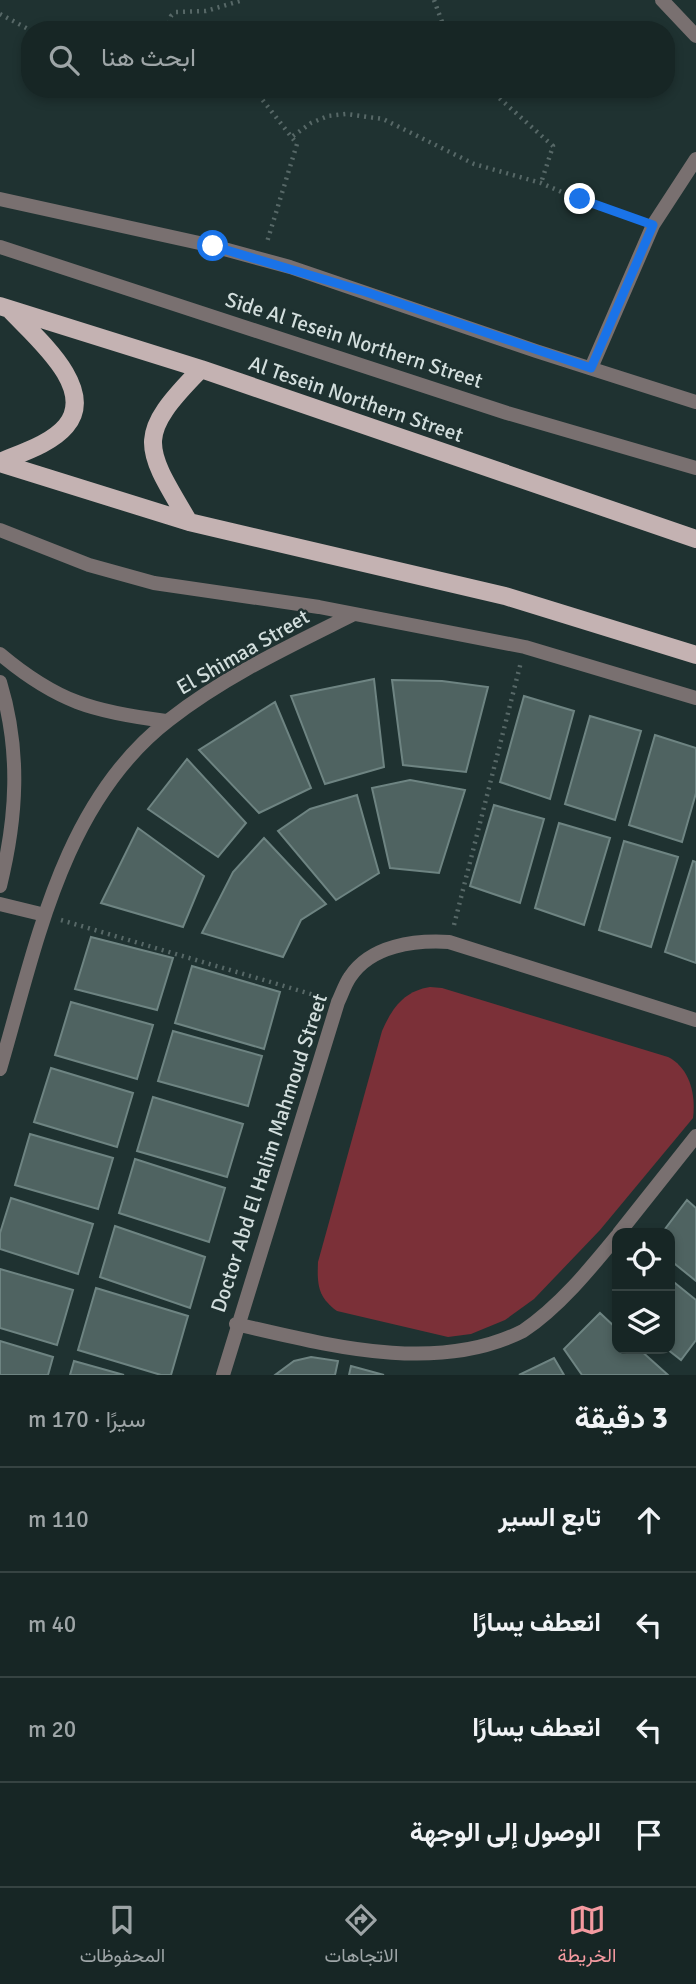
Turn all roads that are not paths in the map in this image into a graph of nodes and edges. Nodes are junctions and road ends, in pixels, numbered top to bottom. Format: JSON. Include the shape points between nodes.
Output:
{"nodes":[{"id":1,"x":662,"y":0,"type":"edge"},
{"id":2,"x":696,"y":36,"type":"edge"},
{"id":3,"x":696,"y":159,"type":"edge"},
{"id":4,"x":0,"y":199,"type":"edge"},
{"id":5,"x":0,"y":247,"type":"edge"},
{"id":6,"x":4,"y":307,"type":"edge"},
{"id":7,"x":591,"y":368,"type":"junction"},
{"id":8,"x":201,"y":369,"type":"junction"},
{"id":9,"x":696,"y":402,"type":"edge"},
{"id":10,"x":0,"y":463,"type":"edge"},
{"id":11,"x":696,"y":468,"type":"edge"},
{"id":12,"x":189,"y":522,"type":"junction"},
{"id":13,"x":0,"y":530,"type":"edge"},
{"id":14,"x":696,"y":539,"type":"edge"},
{"id":15,"x":354,"y":614,"type":"junction"},
{"id":16,"x":0,"y":654,"type":"edge"},
{"id":17,"x":696,"y":655,"type":"edge"},
{"id":18,"x":0,"y":682,"type":"edge"},
{"id":19,"x":696,"y":698,"type":"edge"},
{"id":20,"x":166,"y":721,"type":"junction"},
{"id":21,"x":0,"y":886,"type":"edge"},
{"id":22,"x":0,"y":904,"type":"edge"},
{"id":23,"x":45,"y":915,"type":"junction"},
{"id":24,"x":696,"y":1020,"type":"edge"},
{"id":25,"x":0,"y":1069,"type":"edge"},
{"id":26,"x":696,"y":1136,"type":"edge"},
{"id":27,"x":623,"y":1228,"type":"edge"},
{"id":28,"x":612,"y":1241,"type":"edge"},
{"id":29,"x":236,"y":1324,"type":"junction"},
{"id":30,"x":223,"y":1375,"type":"edge"}],
"edges":[{"from":1,"to":2,"type":"street"},
{"from":3,"to":7,"type":"street","via":[[653,225]]},
{"from":4,"to":7,"type":"street","via":[[261,259]]},
{"from":5,"to":11,"type":"street","name":"Side Al Tesein Northern Street","via":[[507,413]]},
{"from":6,"to":8,"type":"main road","name":"Al Tesein Northern Street"},
{"from":6,"to":10,"type":"main road","via":[[62,367],[73,388],[75,407],[67,425],[51,439]]},
{"from":7,"to":9,"type":"street"},
{"from":8,"to":12,"type":"main road","via":[[159,416],[152,436],[153,457]]},
{"from":8,"to":14,"type":"main road","name":"Al Tesein Northern Street"},
{"from":10,"to":12,"type":"main road"},
{"from":12,"to":17,"type":"main road","via":[[505,596]]},
{"from":13,"to":15,"type":"street","via":[[89,565],[154,583]]},
{"from":15,"to":19,"type":"street","via":[[525,647]]},
{"from":15,"to":20,"type":"street","name":"El Shimaa Street","via":[[209,690]]},
{"from":16,"to":20,"type":"street","via":[[41,687],[74,702],[103,712]]},
{"from":18,"to":21,"type":"street","via":[[14,746],[16,794]]},
{"from":20,"to":23,"type":"street","name":"El Shimaa Street","via":[[107,783],[68,856]]},
{"from":22,"to":23,"type":"street"},
{"from":23,"to":25,"type":"street","name":"El Shimaa Street"},
{"from":24,"to":29,"type":"street","name":"Doctor Abd El Halim Mahmoud Street","via":[[449,942],[420,940],[390,948],[350,976],[338,1002]]},
{"from":26,"to":27,"type":"street"},
{"from":28,"to":29,"type":"street","via":[[560,1300],[523,1331],[457,1357],[426,1361],[383,1357]]},
{"from":29,"to":30,"type":"street","name":"Doctor Abd El Halim Mahmoud Street"}]}
